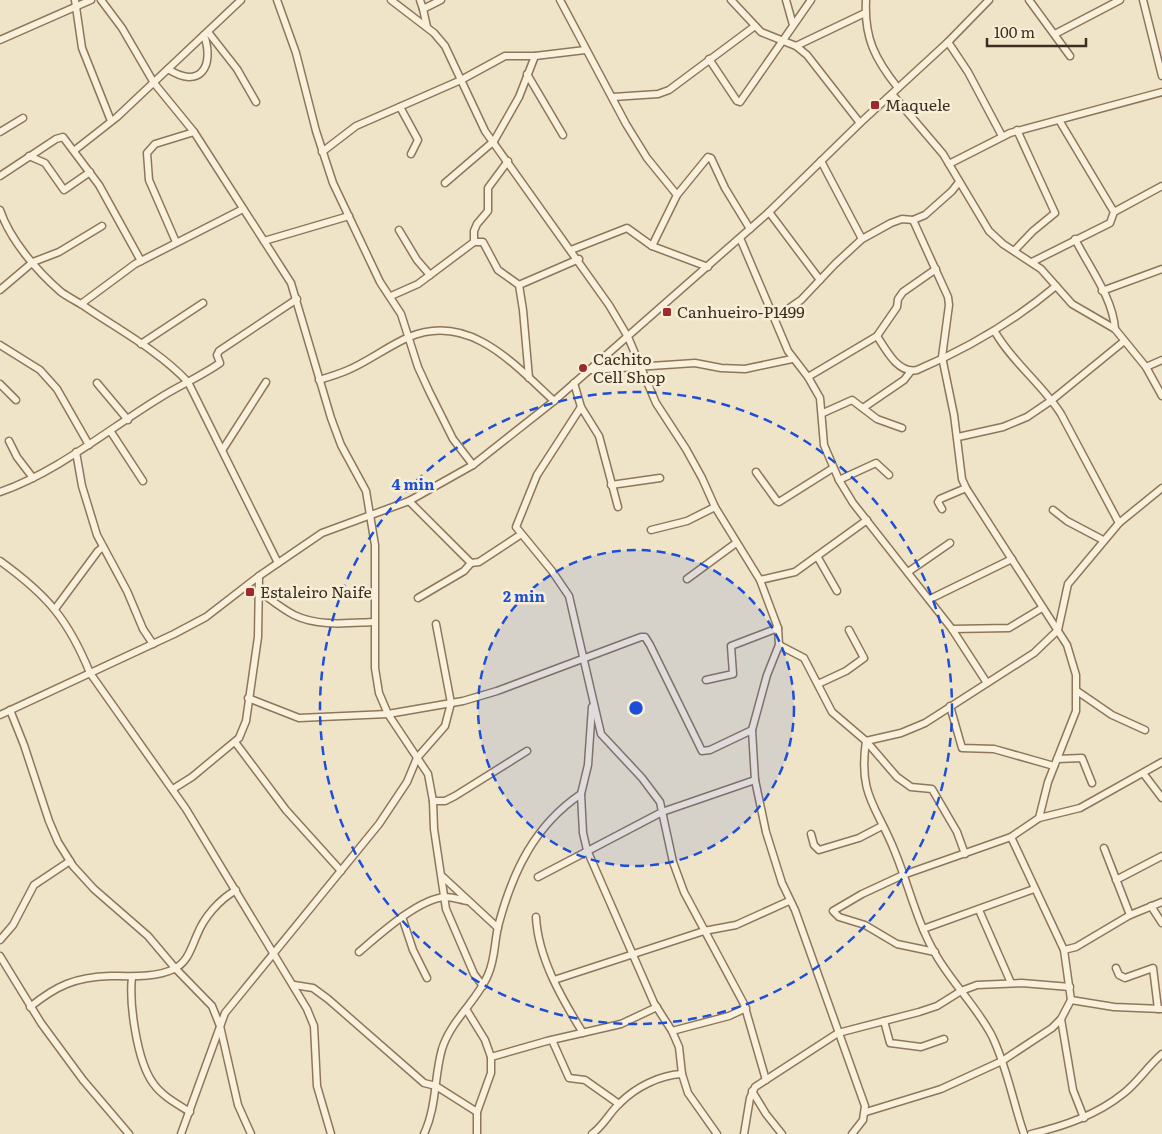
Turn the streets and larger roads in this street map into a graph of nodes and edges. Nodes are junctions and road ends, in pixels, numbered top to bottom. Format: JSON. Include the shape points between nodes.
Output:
{"nodes":[{"id":1,"x":90,"y":0,"type":"edge"},
{"id":2,"x":101,"y":0,"type":"edge"},
{"id":3,"x":241,"y":0,"type":"edge"},
{"id":4,"x":277,"y":0,"type":"edge"},
{"id":5,"x":392,"y":0,"type":"edge"},
{"id":6,"x":420,"y":0,"type":"edge"},
{"id":7,"x":441,"y":0,"type":"edge"},
{"id":8,"x":560,"y":0,"type":"edge"},
{"id":9,"x":731,"y":0,"type":"edge"},
{"id":10,"x":786,"y":0,"type":"edge"},
{"id":11,"x":812,"y":0,"type":"edge"},
{"id":12,"x":866,"y":0,"type":"edge"},
{"id":13,"x":989,"y":0,"type":"edge"},
{"id":14,"x":1029,"y":0,"type":"edge"},
{"id":15,"x":1120,"y":0,"type":"edge"},
{"id":16,"x":1142,"y":0,"type":"edge"},
{"id":17,"x":75,"y":4,"type":"edge"},
{"id":18,"x":423,"y":9,"type":"junction"},
{"id":19,"x":865,"y":13,"type":"junction"},
{"id":20,"x":793,"y":25,"type":"junction"},
{"id":21,"x":755,"y":26,"type":"junction"},
{"id":22,"x":427,"y":27,"type":"junction"},
{"id":23,"x":206,"y":33,"type":"junction"},
{"id":24,"x":1055,"y":34,"type":"junction"},
{"id":25,"x":0,"y":40,"type":"edge"},
{"id":26,"x":782,"y":42,"type":"junction"},
{"id":27,"x":948,"y":42,"type":"junction"},
{"id":28,"x":796,"y":46,"type":"junction"},
{"id":29,"x":585,"y":50,"type":"junction"},
{"id":30,"x":534,"y":56,"type":"junction"},
{"id":31,"x":1070,"y":56,"type":"dead end"},
{"id":32,"x":709,"y":59,"type":"junction"},
{"id":33,"x":168,"y":70,"type":"junction"},
{"id":34,"x":527,"y":74,"type":"junction"},
{"id":35,"x":1162,"y":76,"type":"edge"},
{"id":36,"x":461,"y":80,"type":"junction"},
{"id":37,"x":154,"y":83,"type":"junction"},
{"id":38,"x":898,"y":88,"type":"junction"},
{"id":39,"x":1162,"y":92,"type":"edge"},
{"id":40,"x":892,"y":94,"type":"junction"},
{"id":41,"x":613,"y":98,"type":"junction"},
{"id":42,"x":256,"y":102,"type":"dead end"},
{"id":43,"x":400,"y":107,"type":"junction"},
{"id":44,"x":23,"y":118,"type":"dead end"},
{"id":45,"x":1059,"y":120,"type":"junction"},
{"id":46,"x":112,"y":121,"type":"junction"},
{"id":47,"x":860,"y":122,"type":"junction"},
{"id":48,"x":1017,"y":130,"type":"junction"},
{"id":49,"x":0,"y":132,"type":"edge"},
{"id":50,"x":194,"y":132,"type":"junction"},
{"id":51,"x":563,"y":135,"type":"dead end"},
{"id":52,"x":1002,"y":136,"type":"junction"},
{"id":53,"x":494,"y":141,"type":"junction"},
{"id":54,"x":75,"y":150,"type":"junction"},
{"id":55,"x":322,"y":152,"type":"junction"},
{"id":56,"x":411,"y":154,"type":"dead end"},
{"id":57,"x":29,"y":156,"type":"junction"},
{"id":58,"x":508,"y":161,"type":"junction"},
{"id":59,"x":821,"y":161,"type":"junction"},
{"id":60,"x":949,"y":164,"type":"junction"},
{"id":61,"x":90,"y":172,"type":"junction"},
{"id":62,"x":0,"y":176,"type":"edge"},
{"id":63,"x":959,"y":182,"type":"junction"},
{"id":64,"x":445,"y":183,"type":"dead end"},
{"id":65,"x":1162,"y":186,"type":"edge"},
{"id":66,"x":677,"y":195,"type":"junction"},
{"id":67,"x":243,"y":209,"type":"junction"},
{"id":68,"x":770,"y":212,"type":"junction"},
{"id":69,"x":1114,"y":212,"type":"junction"},
{"id":70,"x":0,"y":213,"type":"edge"},
{"id":71,"x":349,"y":216,"type":"junction"},
{"id":72,"x":913,"y":220,"type":"junction"},
{"id":73,"x":102,"y":226,"type":"dead end"},
{"id":74,"x":750,"y":229,"type":"junction"},
{"id":75,"x":399,"y":230,"type":"dead end"},
{"id":76,"x":740,"y":238,"type":"junction"},
{"id":77,"x":862,"y":239,"type":"junction"},
{"id":78,"x":1075,"y":240,"type":"junction"},
{"id":79,"x":264,"y":241,"type":"junction"},
{"id":80,"x":176,"y":242,"type":"junction"},
{"id":81,"x":474,"y":242,"type":"junction"},
{"id":82,"x":652,"y":246,"type":"junction"},
{"id":83,"x":571,"y":250,"type":"junction"},
{"id":84,"x":1014,"y":251,"type":"junction"},
{"id":85,"x":579,"y":259,"type":"junction"},
{"id":86,"x":141,"y":261,"type":"junction"},
{"id":87,"x":33,"y":262,"type":"junction"},
{"id":88,"x":1032,"y":262,"type":"junction"},
{"id":89,"x":708,"y":266,"type":"junction"},
{"id":90,"x":936,"y":269,"type":"junction"},
{"id":91,"x":1162,"y":269,"type":"edge"},
{"id":92,"x":430,"y":275,"type":"junction"},
{"id":93,"x":820,"y":280,"type":"junction"},
{"id":94,"x":519,"y":285,"type":"junction"},
{"id":95,"x":1056,"y":286,"type":"junction"},
{"id":96,"x":0,"y":290,"type":"edge"},
{"id":97,"x":1102,"y":291,"type":"junction"},
{"id":98,"x":390,"y":296,"type":"junction"},
{"id":99,"x":296,"y":299,"type":"junction"},
{"id":100,"x":203,"y":303,"type":"dead end"},
{"id":101,"x":81,"y":304,"type":"junction"},
{"id":102,"x":775,"y":318,"type":"junction"},
{"id":103,"x":1115,"y":329,"type":"junction"},
{"id":104,"x":995,"y":332,"type":"junction"},
{"id":105,"x":877,"y":336,"type":"junction"},
{"id":106,"x":409,"y":337,"type":"junction"},
{"id":107,"x":628,"y":337,"type":"junction"},
{"id":108,"x":1123,"y":342,"type":"junction"},
{"id":109,"x":141,"y":344,"type":"junction"},
{"id":110,"x":0,"y":345,"type":"edge"},
{"id":111,"x":942,"y":358,"type":"junction"},
{"id":112,"x":792,"y":359,"type":"junction"},
{"id":113,"x":1162,"y":360,"type":"edge"},
{"id":114,"x":641,"y":366,"type":"junction"},
{"id":115,"x":1146,"y":367,"type":"junction"},
{"id":116,"x":590,"y":370,"type":"junction"},
{"id":117,"x":911,"y":371,"type":"junction"},
{"id":118,"x":808,"y":377,"type":"junction"},
{"id":119,"x":529,"y":378,"type":"junction"},
{"id":120,"x":319,"y":380,"type":"junction"},
{"id":121,"x":188,"y":382,"type":"junction"},
{"id":122,"x":266,"y":382,"type":"dead end"},
{"id":123,"x":97,"y":383,"type":"dead end"},
{"id":124,"x":0,"y":384,"type":"edge"},
{"id":125,"x":574,"y":384,"type":"junction"},
{"id":126,"x":1162,"y":396,"type":"edge"},
{"id":127,"x":16,"y":400,"type":"dead end"},
{"id":128,"x":1052,"y":400,"type":"junction"},
{"id":129,"x":554,"y":401,"type":"junction"},
{"id":130,"x":581,"y":407,"type":"junction"},
{"id":131,"x":863,"y":408,"type":"junction"},
{"id":132,"x":823,"y":413,"type":"junction"},
{"id":133,"x":128,"y":420,"type":"junction"},
{"id":134,"x":902,"y":428,"type":"dead end"},
{"id":135,"x":111,"y":432,"type":"junction"},
{"id":136,"x":958,"y":437,"type":"junction"},
{"id":137,"x":9,"y":441,"type":"dead end"},
{"id":138,"x":89,"y":444,"type":"junction"},
{"id":139,"x":223,"y":449,"type":"junction"},
{"id":140,"x":76,"y":452,"type":"junction"},
{"id":141,"x":473,"y":465,"type":"junction"},
{"id":142,"x":832,"y":468,"type":"junction"},
{"id":143,"x":756,"y":472,"type":"dead end"},
{"id":144,"x":889,"y":475,"type":"dead end"},
{"id":145,"x":33,"y":478,"type":"junction"},
{"id":146,"x":660,"y":478,"type":"dead end"},
{"id":147,"x":838,"y":480,"type":"junction"},
{"id":148,"x":143,"y":482,"type":"dead end"},
{"id":149,"x":611,"y":485,"type":"junction"},
{"id":150,"x":966,"y":488,"type":"junction"},
{"id":151,"x":1162,"y":488,"type":"edge"},
{"id":152,"x":0,"y":492,"type":"edge"},
{"id":153,"x":409,"y":502,"type":"junction"},
{"id":154,"x":618,"y":507,"type":"dead end"},
{"id":155,"x":715,"y":507,"type":"junction"},
{"id":156,"x":942,"y":509,"type":"dead end"},
{"id":157,"x":1053,"y":510,"type":"dead end"},
{"id":158,"x":370,"y":514,"type":"junction"},
{"id":159,"x":867,"y":520,"type":"junction"},
{"id":160,"x":1119,"y":523,"type":"junction"},
{"id":161,"x":651,"y":530,"type":"dead end"},
{"id":162,"x":520,"y":535,"type":"junction"},
{"id":163,"x":1103,"y":540,"type":"junction"},
{"id":164,"x":736,"y":543,"type":"junction"},
{"id":165,"x":950,"y":543,"type":"dead end"},
{"id":166,"x":103,"y":547,"type":"junction"},
{"id":167,"x":817,"y":556,"type":"junction"},
{"id":168,"x":1012,"y":559,"type":"junction"},
{"id":169,"x":0,"y":561,"type":"edge"},
{"id":170,"x":278,"y":563,"type":"junction"},
{"id":171,"x":471,"y":563,"type":"junction"},
{"id":172,"x":908,"y":572,"type":"junction"},
{"id":173,"x":259,"y":576,"type":"junction"},
{"id":174,"x":687,"y":579,"type":"dead end"},
{"id":175,"x":760,"y":580,"type":"junction"},
{"id":176,"x":259,"y":591,"type":"junction"},
{"id":177,"x":837,"y":591,"type":"dead end"},
{"id":178,"x":418,"y":598,"type":"dead end"},
{"id":179,"x":930,"y":599,"type":"junction"},
{"id":180,"x":1042,"y":608,"type":"junction"},
{"id":181,"x":56,"y":609,"type":"junction"},
{"id":182,"x":374,"y":622,"type":"junction"},
{"id":183,"x":436,"y":624,"type":"dead end"},
{"id":184,"x":778,"y":628,"type":"junction"},
{"id":185,"x":952,"y":629,"type":"junction"},
{"id":186,"x":849,"y":630,"type":"dead end"},
{"id":187,"x":1058,"y":630,"type":"junction"},
{"id":188,"x":153,"y":644,"type":"junction"},
{"id":189,"x":780,"y":645,"type":"junction"},
{"id":190,"x":583,"y":660,"type":"junction"},
{"id":191,"x":90,"y":673,"type":"junction"},
{"id":192,"x":706,"y":680,"type":"dead end"},
{"id":193,"x":987,"y":683,"type":"junction"},
{"id":194,"x":818,"y":684,"type":"junction"},
{"id":195,"x":1077,"y":691,"type":"junction"},
{"id":196,"x":248,"y":698,"type":"junction"},
{"id":197,"x":592,"y":702,"type":"junction"},
{"id":198,"x":452,"y":703,"type":"junction"},
{"id":199,"x":950,"y":706,"type":"junction"},
{"id":200,"x":10,"y":710,"type":"junction"},
{"id":201,"x":388,"y":714,"type":"junction"},
{"id":202,"x":0,"y":715,"type":"edge"},
{"id":203,"x":752,"y":730,"type":"junction"},
{"id":204,"x":1145,"y":730,"type":"dead end"},
{"id":205,"x":866,"y":741,"type":"junction"},
{"id":206,"x":235,"y":742,"type":"junction"},
{"id":207,"x":527,"y":751,"type":"dead end"},
{"id":208,"x":417,"y":758,"type":"junction"},
{"id":209,"x":1162,"y":762,"type":"edge"},
{"id":210,"x":1056,"y":763,"type":"junction"},
{"id":211,"x":1143,"y":773,"type":"junction"},
{"id":212,"x":755,"y":780,"type":"junction"},
{"id":213,"x":1092,"y":783,"type":"dead end"},
{"id":214,"x":172,"y":789,"type":"junction"},
{"id":215,"x":581,"y":794,"type":"junction"},
{"id":216,"x":1162,"y":798,"type":"edge"},
{"id":217,"x":433,"y":801,"type":"junction"},
{"id":218,"x":662,"y":812,"type":"junction"},
{"id":219,"x":1039,"y":818,"type":"junction"},
{"id":220,"x":882,"y":826,"type":"junction"},
{"id":221,"x":811,"y":834,"type":"dead end"},
{"id":222,"x":1011,"y":837,"type":"junction"},
{"id":223,"x":1104,"y":848,"type":"dead end"},
{"id":224,"x":587,"y":850,"type":"junction"},
{"id":225,"x":965,"y":854,"type":"junction"},
{"id":226,"x":1162,"y":856,"type":"edge"},
{"id":227,"x":70,"y":861,"type":"junction"},
{"id":228,"x":341,"y":871,"type":"junction"},
{"id":229,"x":903,"y":875,"type":"junction"},
{"id":230,"x":443,"y":877,"type":"junction"},
{"id":231,"x":538,"y":877,"type":"dead end"},
{"id":232,"x":1116,"y":880,"type":"junction"},
{"id":233,"x":1034,"y":889,"type":"junction"},
{"id":234,"x":236,"y":890,"type":"junction"},
{"id":235,"x":445,"y":897,"type":"junction"},
{"id":236,"x":789,"y":900,"type":"junction"},
{"id":237,"x":468,"y":902,"type":"junction"},
{"id":238,"x":1162,"y":902,"type":"edge"},
{"id":239,"x":1151,"y":906,"type":"junction"},
{"id":240,"x":979,"y":910,"type":"junction"},
{"id":241,"x":1130,"y":915,"type":"junction"},
{"id":242,"x":402,"y":917,"type":"junction"},
{"id":243,"x":536,"y":917,"type":"dead end"},
{"id":244,"x":1162,"y":923,"type":"edge"},
{"id":245,"x":498,"y":928,"type":"junction"},
{"id":246,"x":923,"y":929,"type":"junction"},
{"id":247,"x":704,"y":931,"type":"junction"},
{"id":248,"x":0,"y":940,"type":"edge"},
{"id":249,"x":1064,"y":950,"type":"junction"},
{"id":250,"x":359,"y":952,"type":"dead end"},
{"id":251,"x":935,"y":952,"type":"junction"},
{"id":252,"x":273,"y":954,"type":"junction"},
{"id":253,"x":632,"y":954,"type":"junction"},
{"id":254,"x":0,"y":956,"type":"edge"},
{"id":255,"x":175,"y":968,"type":"junction"},
{"id":256,"x":1116,"y":968,"type":"dead end"},
{"id":257,"x":132,"y":977,"type":"junction"},
{"id":258,"x":427,"y":978,"type":"dead end"},
{"id":259,"x":554,"y":980,"type":"junction"},
{"id":260,"x":1011,"y":983,"type":"junction"},
{"id":261,"x":294,"y":985,"type":"junction"},
{"id":262,"x":483,"y":986,"type":"junction"},
{"id":263,"x":1070,"y":987,"type":"junction"},
{"id":264,"x":961,"y":991,"type":"junction"},
{"id":265,"x":1071,"y":1000,"type":"junction"},
{"id":266,"x":30,"y":1007,"type":"junction"},
{"id":267,"x":657,"y":1007,"type":"junction"},
{"id":268,"x":746,"y":1008,"type":"junction"},
{"id":269,"x":466,"y":1009,"type":"junction"},
{"id":270,"x":1160,"y":1009,"type":"edge"},
{"id":271,"x":1060,"y":1019,"type":"junction"},
{"id":272,"x":884,"y":1021,"type":"junction"},
{"id":273,"x":220,"y":1026,"type":"junction"},
{"id":274,"x":672,"y":1031,"type":"junction"},
{"id":275,"x":583,"y":1033,"type":"junction"},
{"id":276,"x":838,"y":1033,"type":"junction"},
{"id":277,"x":944,"y":1039,"type":"dead end"},
{"id":278,"x":552,"y":1040,"type":"junction"},
{"id":279,"x":1159,"y":1056,"type":"edge"},
{"id":280,"x":491,"y":1057,"type":"junction"},
{"id":281,"x":1002,"y":1061,"type":"junction"},
{"id":282,"x":1162,"y":1066,"type":"edge"},
{"id":283,"x":682,"y":1074,"type":"junction"},
{"id":284,"x":766,"y":1080,"type":"junction"},
{"id":285,"x":436,"y":1086,"type":"junction"},
{"id":286,"x":752,"y":1091,"type":"junction"},
{"id":287,"x":618,"y":1104,"type":"junction"},
{"id":288,"x":190,"y":1112,"type":"junction"},
{"id":289,"x":477,"y":1112,"type":"junction"},
{"id":290,"x":866,"y":1112,"type":"junction"},
{"id":291,"x":1084,"y":1118,"type":"junction"},
{"id":292,"x":129,"y":1134,"type":"edge"},
{"id":293,"x":181,"y":1134,"type":"edge"},
{"id":294,"x":250,"y":1134,"type":"edge"},
{"id":295,"x":331,"y":1134,"type":"edge"},
{"id":296,"x":424,"y":1134,"type":"edge"},
{"id":297,"x":476,"y":1134,"type":"edge"},
{"id":298,"x":592,"y":1134,"type":"edge"},
{"id":299,"x":717,"y":1134,"type":"edge"},
{"id":300,"x":744,"y":1134,"type":"edge"},
{"id":301,"x":782,"y":1134,"type":"edge"},
{"id":302,"x":852,"y":1134,"type":"edge"},
{"id":303,"x":1024,"y":1134,"type":"edge"},
{"id":304,"x":1031,"y":1134,"type":"edge"}],
"edges":[{"from":1,"to":17,"type":"street"},
{"from":2,"to":37,"type":"street","via":[[122,28]]},
{"from":3,"to":23,"type":"street"},
{"from":4,"to":55,"type":"street","via":[[296,53]]},
{"from":5,"to":22,"type":"street"},
{"from":6,"to":18,"type":"street"},
{"from":7,"to":18,"type":"street"},
{"from":8,"to":29,"type":"street"},
{"from":9,"to":21,"type":"street"},
{"from":10,"to":20,"type":"street"},
{"from":11,"to":20,"type":"street"},
{"from":12,"to":19,"type":"street"},
{"from":13,"to":27,"type":"street"},
{"from":14,"to":24,"type":"street"},
{"from":15,"to":24,"type":"street"},
{"from":16,"to":35,"type":"street"},
{"from":17,"to":25,"type":"street"},
{"from":17,"to":46,"type":"street","via":[[82,48]]},
{"from":18,"to":22,"type":"street"},
{"from":19,"to":28,"type":"street"},
{"from":19,"to":38,"type":"street","via":[[868,38],[886,73]]},
{"from":20,"to":26,"type":"street"},
{"from":21,"to":26,"type":"street"},
{"from":21,"to":32,"type":"street"},
{"from":22,"to":36,"type":"street","via":[[445,46]]},
{"from":23,"to":33,"type":"street"},
{"from":23,"to":33,"type":"street","via":[[209,59],[202,72],[187,77]]},
{"from":23,"to":42,"type":"street","via":[[237,69]]},
{"from":24,"to":31,"type":"street"},
{"from":26,"to":28,"type":"street"},
{"from":26,"to":32,"type":"street","via":[[740,102],[736,101]]},
{"from":27,"to":38,"type":"street"},
{"from":27,"to":52,"type":"street"},
{"from":28,"to":47,"type":"street","via":[[807,55]]},
{"from":29,"to":30,"type":"street"},
{"from":29,"to":41,"type":"street"},
{"from":30,"to":34,"type":"street"},
{"from":30,"to":36,"type":"street","via":[[505,56]]},
{"from":32,"to":41,"type":"street","via":[[664,92]]},
{"from":33,"to":37,"type":"street"},
{"from":34,"to":51,"type":"street"},
{"from":34,"to":53,"type":"street","via":[[519,97]]},
{"from":36,"to":43,"type":"street"},
{"from":36,"to":53,"type":"street","via":[[485,130]]},
{"from":37,"to":46,"type":"street"},
{"from":37,"to":50,"type":"street"},
{"from":38,"to":40,"type":"street"},
{"from":39,"to":45,"type":"street"},
{"from":40,"to":47,"type":"street"},
{"from":40,"to":60,"type":"street","via":[[935,142]]},
{"from":41,"to":66,"type":"street","via":[[647,158]]},
{"from":43,"to":55,"type":"street","via":[[356,126]]},
{"from":43,"to":56,"type":"street","via":[[418,140]]},
{"from":44,"to":49,"type":"street"},
{"from":45,"to":48,"type":"street"},
{"from":45,"to":69,"type":"street"},
{"from":46,"to":54,"type":"street"},
{"from":47,"to":59,"type":"street"},
{"from":48,"to":52,"type":"street"},
{"from":48,"to":84,"type":"street","via":[[1055,213]]},
{"from":50,"to":67,"type":"street"},
{"from":50,"to":80,"type":"street","via":[[155,144],[148,152],[150,180]]},
{"from":52,"to":60,"type":"street"},
{"from":53,"to":58,"type":"street"},
{"from":53,"to":64,"type":"street"},
{"from":54,"to":57,"type":"street","via":[[63,137]]},
{"from":54,"to":61,"type":"street"},
{"from":55,"to":71,"type":"street"},
{"from":57,"to":61,"type":"street","via":[[45,163],[64,190]]},
{"from":57,"to":62,"type":"street"},
{"from":58,"to":81,"type":"street","via":[[488,188],[488,211],[474,231]]},
{"from":58,"to":83,"type":"street"},
{"from":59,"to":68,"type":"street"},
{"from":59,"to":77,"type":"street"},
{"from":60,"to":63,"type":"street"},
{"from":61,"to":86,"type":"street"},
{"from":63,"to":72,"type":"street","via":[[938,205]]},
{"from":63,"to":84,"type":"street","via":[[989,231]]},
{"from":65,"to":69,"type":"street"},
{"from":66,"to":74,"type":"street","via":[[705,158],[711,158]]},
{"from":66,"to":82,"type":"street"},
{"from":67,"to":79,"type":"street"},
{"from":67,"to":80,"type":"street"},
{"from":68,"to":74,"type":"street"},
{"from":68,"to":93,"type":"street"},
{"from":69,"to":78,"type":"street","via":[[1110,223]]},
{"from":70,"to":87,"type":"street"},
{"from":71,"to":79,"type":"street"},
{"from":71,"to":98,"type":"street","via":[[380,282]]},
{"from":72,"to":77,"type":"street","via":[[891,223]]},
{"from":72,"to":90,"type":"street"},
{"from":73,"to":87,"type":"street","via":[[59,252]]},
{"from":74,"to":76,"type":"street"},
{"from":75,"to":92,"type":"street"},
{"from":76,"to":89,"type":"street"},
{"from":76,"to":102,"type":"street"},
{"from":77,"to":93,"type":"street"},
{"from":78,"to":88,"type":"street"},
{"from":78,"to":97,"type":"street"},
{"from":79,"to":99,"type":"street","via":[[291,283]]},
{"from":80,"to":86,"type":"street"},
{"from":81,"to":92,"type":"street"},
{"from":81,"to":94,"type":"street","via":[[483,242],[498,270]]},
{"from":82,"to":83,"type":"street","via":[[627,228]]},
{"from":82,"to":89,"type":"street"},
{"from":83,"to":85,"type":"street"},
{"from":84,"to":88,"type":"street"},
{"from":85,"to":94,"type":"street"},
{"from":85,"to":107,"type":"street"},
{"from":86,"to":101,"type":"street"},
{"from":87,"to":96,"type":"street"},
{"from":87,"to":101,"type":"street","via":[[61,292]]},
{"from":88,"to":95,"type":"street"},
{"from":89,"to":107,"type":"street"},
{"from":90,"to":105,"type":"street","via":[[903,292]]},
{"from":90,"to":111,"type":"street","via":[[949,305]]},
{"from":91,"to":97,"type":"street"},
{"from":92,"to":98,"type":"street"},
{"from":93,"to":102,"type":"street","via":[[801,300]]},
{"from":94,"to":119,"type":"street"},
{"from":95,"to":103,"type":"street","via":[[1072,304]]},
{"from":95,"to":104,"type":"street"},
{"from":97,"to":103,"type":"street","via":[[1114,317]]},
{"from":98,"to":106,"type":"street"},
{"from":99,"to":120,"type":"street"},
{"from":99,"to":121,"type":"street","via":[[219,351],[219,363]]},
{"from":100,"to":109,"type":"street"},
{"from":101,"to":109,"type":"street"},
{"from":102,"to":112,"type":"street"},
{"from":103,"to":108,"type":"street"},
{"from":104,"to":111,"type":"street"},
{"from":104,"to":128,"type":"street","via":[[1015,362]]},
{"from":105,"to":117,"type":"street","via":[[902,368]]},
{"from":105,"to":118,"type":"street"},
{"from":106,"to":119,"type":"street","via":[[430,330],[446,330],[479,338]]},
{"from":106,"to":120,"type":"street","via":[[348,370]]},
{"from":106,"to":141,"type":"street","via":[[418,367],[453,438]]},
{"from":107,"to":114,"type":"street"},
{"from":107,"to":116,"type":"street"},
{"from":108,"to":115,"type":"street"},
{"from":108,"to":128,"type":"street"},
{"from":109,"to":121,"type":"street"},
{"from":110,"to":138,"type":"street","via":[[40,370],[57,389]]},
{"from":111,"to":117,"type":"street"},
{"from":111,"to":136,"type":"street"},
{"from":112,"to":114,"type":"street","via":[[745,369],[695,363]]},
{"from":112,"to":118,"type":"street"},
{"from":113,"to":115,"type":"street"},
{"from":114,"to":116,"type":"street"},
{"from":114,"to":155,"type":"street","via":[[656,403],[686,449]]},
{"from":115,"to":126,"type":"street"},
{"from":116,"to":125,"type":"street"},
{"from":117,"to":131,"type":"street","via":[[904,380]]},
{"from":118,"to":132,"type":"street","via":[[820,398]]},
{"from":119,"to":129,"type":"street"},
{"from":120,"to":158,"type":"street","via":[[341,445],[366,491]]},
{"from":121,"to":133,"type":"street"},
{"from":121,"to":139,"type":"street"},
{"from":122,"to":139,"type":"street"},
{"from":123,"to":133,"type":"street"},
{"from":124,"to":127,"type":"street"},
{"from":125,"to":129,"type":"street"},
{"from":125,"to":130,"type":"street"},
{"from":128,"to":136,"type":"street","via":[[1027,417],[1003,427]]},
{"from":128,"to":160,"type":"street"},
{"from":129,"to":141,"type":"street"},
{"from":130,"to":149,"type":"street","via":[[599,436]]},
{"from":130,"to":162,"type":"street","via":[[538,475],[517,523]]},
{"from":131,"to":132,"type":"street","via":[[852,400]]},
{"from":131,"to":134,"type":"street","via":[[877,419]]},
{"from":132,"to":142,"type":"street","via":[[821,429]]},
{"from":133,"to":135,"type":"street"},
{"from":135,"to":138,"type":"street"},
{"from":135,"to":148,"type":"street"},
{"from":136,"to":150,"type":"street","via":[[962,479]]},
{"from":137,"to":145,"type":"street"},
{"from":138,"to":140,"type":"street"},
{"from":139,"to":170,"type":"street"},
{"from":140,"to":145,"type":"street"},
{"from":140,"to":166,"type":"street","via":[[87,504]]},
{"from":141,"to":153,"type":"street"},
{"from":142,"to":143,"type":"street","via":[[780,502]]},
{"from":142,"to":147,"type":"street"},
{"from":144,"to":147,"type":"street","via":[[876,463]]},
{"from":145,"to":152,"type":"street"},
{"from":146,"to":149,"type":"street"},
{"from":147,"to":159,"type":"street"},
{"from":149,"to":154,"type":"street"},
{"from":150,"to":156,"type":"street","via":[[940,499],[938,502]]},
{"from":150,"to":168,"type":"street"},
{"from":151,"to":160,"type":"street"},
{"from":153,"to":158,"type":"street"},
{"from":153,"to":171,"type":"street"},
{"from":155,"to":161,"type":"street","via":[[687,521]]},
{"from":155,"to":164,"type":"street"},
{"from":157,"to":163,"type":"street"},
{"from":158,"to":170,"type":"street","via":[[322,533]]},
{"from":158,"to":182,"type":"street","via":[[375,545]]},
{"from":159,"to":167,"type":"street"},
{"from":159,"to":172,"type":"street"},
{"from":160,"to":163,"type":"street"},
{"from":162,"to":171,"type":"street","via":[[479,562]]},
{"from":162,"to":190,"type":"street","via":[[569,596]]},
{"from":163,"to":187,"type":"street","via":[[1068,584]]},
{"from":164,"to":174,"type":"street"},
{"from":164,"to":175,"type":"street"},
{"from":165,"to":172,"type":"street"},
{"from":166,"to":181,"type":"street"},
{"from":166,"to":188,"type":"street"},
{"from":167,"to":175,"type":"street","via":[[795,572]]},
{"from":167,"to":177,"type":"street"},
{"from":168,"to":179,"type":"street"},
{"from":168,"to":180,"type":"street"},
{"from":169,"to":181,"type":"street","via":[[46,597]]},
{"from":170,"to":173,"type":"street"},
{"from":171,"to":178,"type":"street","via":[[464,571]]},
{"from":172,"to":179,"type":"street"},
{"from":173,"to":176,"type":"street"},
{"from":173,"to":188,"type":"street","via":[[206,617]]},
{"from":175,"to":184,"type":"street"},
{"from":176,"to":182,"type":"street","via":[[308,620],[331,624]]},
{"from":176,"to":196,"type":"street","via":[[258,637]]},
{"from":179,"to":185,"type":"street"},
{"from":180,"to":185,"type":"street","via":[[1009,628]]},
{"from":180,"to":187,"type":"street"},
{"from":181,"to":191,"type":"street"},
{"from":182,"to":201,"type":"street","via":[[377,685]]},
{"from":183,"to":198,"type":"street"},
{"from":184,"to":189,"type":"street"},
{"from":184,"to":192,"type":"street","via":[[731,646],[733,674]]},
{"from":185,"to":193,"type":"street"},
{"from":186,"to":194,"type":"street","via":[[864,658],[846,672]]},
{"from":187,"to":193,"type":"street","via":[[1034,653]]},
{"from":187,"to":195,"type":"street","via":[[1072,659]]},
{"from":188,"to":191,"type":"street"},
{"from":189,"to":194,"type":"street","via":[[804,658]]},
{"from":189,"to":203,"type":"street","via":[[767,674]]},
{"from":190,"to":197,"type":"street"},
{"from":190,"to":198,"type":"street","via":[[497,691]]},
{"from":190,"to":203,"type":"street","via":[[645,637],[702,751]]},
{"from":191,"to":200,"type":"street"},
{"from":191,"to":214,"type":"street"},
{"from":193,"to":199,"type":"street"},
{"from":194,"to":205,"type":"street","via":[[832,712]]},
{"from":195,"to":204,"type":"street","via":[[1112,715]]},
{"from":195,"to":210,"type":"street","via":[[1076,711]]},
{"from":196,"to":201,"type":"street","via":[[299,718]]},
{"from":196,"to":206,"type":"street","via":[[246,721]]},
{"from":197,"to":215,"type":"street","via":[[588,765]]},
{"from":197,"to":218,"type":"street","via":[[601,734],[653,792]]},
{"from":198,"to":201,"type":"street"},
{"from":198,"to":208,"type":"street","via":[[441,732]]},
{"from":199,"to":205,"type":"street","via":[[913,729]]},
{"from":199,"to":210,"type":"street","via":[[962,748],[994,749]]},
{"from":200,"to":202,"type":"street"},
{"from":200,"to":227,"type":"street","via":[[49,821]]},
{"from":201,"to":208,"type":"street"},
{"from":203,"to":212,"type":"street"},
{"from":205,"to":220,"type":"street","via":[[864,778],[868,797]]},
{"from":205,"to":225,"type":"street","via":[[904,784],[932,789],[957,832]]},
{"from":206,"to":214,"type":"street"},
{"from":206,"to":228,"type":"street","via":[[286,810]]},
{"from":207,"to":217,"type":"street","via":[[455,796],[445,801]]},
{"from":208,"to":217,"type":"street","via":[[428,774]]},
{"from":208,"to":228,"type":"street","via":[[407,782],[379,824]]},
{"from":209,"to":211,"type":"street"},
{"from":210,"to":213,"type":"street","via":[[1082,758]]},
{"from":210,"to":219,"type":"street"},
{"from":211,"to":216,"type":"street"},
{"from":211,"to":219,"type":"street","via":[[1080,808]]},
{"from":212,"to":218,"type":"street"},
{"from":212,"to":236,"type":"street","via":[[766,832]]},
{"from":214,"to":234,"type":"street"},
{"from":215,"to":224,"type":"street"},
{"from":215,"to":245,"type":"street","via":[[559,810],[520,861]]},
{"from":217,"to":230,"type":"street","via":[[434,829]]},
{"from":218,"to":224,"type":"street"},
{"from":218,"to":247,"type":"street","via":[[673,862]]},
{"from":219,"to":222,"type":"street"},
{"from":220,"to":221,"type":"street","via":[[860,838],[824,849],[816,849]]},
{"from":220,"to":229,"type":"street"},
{"from":222,"to":225,"type":"street"},
{"from":222,"to":233,"type":"street"},
{"from":223,"to":232,"type":"street"},
{"from":224,"to":231,"type":"street"},
{"from":224,"to":253,"type":"street"},
{"from":225,"to":229,"type":"street"},
{"from":226,"to":232,"type":"street"},
{"from":227,"to":248,"type":"street","via":[[34,885],[13,925]]},
{"from":227,"to":255,"type":"street","via":[[94,889],[148,936]]},
{"from":228,"to":252,"type":"street"},
{"from":229,"to":246,"type":"street"},
{"from":229,"to":251,"type":"street","via":[[833,911],[839,917],[865,924],[897,944]]},
{"from":230,"to":235,"type":"street"},
{"from":230,"to":237,"type":"street"},
{"from":232,"to":241,"type":"street"},
{"from":233,"to":240,"type":"street"},
{"from":233,"to":249,"type":"street"},
{"from":234,"to":252,"type":"street"},
{"from":234,"to":255,"type":"street","via":[[214,909],[196,936],[188,957]]},
{"from":235,"to":237,"type":"street"},
{"from":235,"to":242,"type":"street"},
{"from":235,"to":262,"type":"street","via":[[446,909],[459,940]]},
{"from":236,"to":247,"type":"street","via":[[736,925]]},
{"from":236,"to":276,"type":"street"},
{"from":237,"to":245,"type":"street"},
{"from":238,"to":239,"type":"street"},
{"from":239,"to":241,"type":"street"},
{"from":239,"to":244,"type":"street"},
{"from":240,"to":246,"type":"street"},
{"from":240,"to":260,"type":"street"},
{"from":241,"to":249,"type":"street","via":[[1076,947]]},
{"from":242,"to":250,"type":"street"},
{"from":242,"to":258,"type":"street"},
{"from":243,"to":259,"type":"street","via":[[536,932]]},
{"from":245,"to":262,"type":"street","via":[[494,960]]},
{"from":246,"to":251,"type":"street"},
{"from":247,"to":253,"type":"street"},
{"from":247,"to":268,"type":"street"},
{"from":249,"to":263,"type":"street"},
{"from":251,"to":264,"type":"street"},
{"from":252,"to":261,"type":"street"},
{"from":252,"to":273,"type":"street","via":[[225,1013]]},
{"from":253,"to":259,"type":"street"},
{"from":253,"to":267,"type":"street"},
{"from":254,"to":266,"type":"street"},
{"from":255,"to":257,"type":"street"},
{"from":255,"to":273,"type":"street","via":[[212,1006]]},
{"from":256,"to":270,"type":"street","via":[[1125,978],[1153,968]]},
{"from":257,"to":266,"type":"street","via":[[78,979],[60,985]]},
{"from":257,"to":288,"type":"street","via":[[133,1015],[148,1073],[158,1089]]},
{"from":259,"to":275,"type":"street"},
{"from":260,"to":263,"type":"street"},
{"from":260,"to":264,"type":"street","via":[[977,985]]},
{"from":261,"to":285,"type":"street","via":[[313,988],[424,1083]]},
{"from":261,"to":295,"type":"street","via":[[312,1018],[317,1086]]},
{"from":262,"to":269,"type":"street"},
{"from":263,"to":265,"type":"street"},
{"from":264,"to":272,"type":"street","via":[[937,1006]]},
{"from":264,"to":281,"type":"street","via":[[991,1034]]},
{"from":265,"to":270,"type":"street","via":[[1114,1007]]},
{"from":265,"to":271,"type":"street"},
{"from":266,"to":292,"type":"street","via":[[83,1080]]},
{"from":267,"to":274,"type":"street"},
{"from":267,"to":275,"type":"street","via":[[628,1022]]},
{"from":268,"to":274,"type":"street","via":[[729,1016]]},
{"from":268,"to":284,"type":"street"},
{"from":269,"to":280,"type":"street","via":[[485,1040]]},
{"from":269,"to":285,"type":"street","via":[[443,1046]]},
{"from":271,"to":281,"type":"street","via":[[1034,1041]]},
{"from":271,"to":291,"type":"street","via":[[1073,1090]]},
{"from":272,"to":276,"type":"street"},
{"from":272,"to":277,"type":"street","via":[[890,1043],[921,1047]]},
{"from":273,"to":288,"type":"street"},
{"from":273,"to":294,"type":"street","via":[[238,1104]]},
{"from":274,"to":283,"type":"street"},
{"from":275,"to":278,"type":"street"},
{"from":276,"to":284,"type":"street"},
{"from":276,"to":290,"type":"street"},
{"from":278,"to":280,"type":"street"},
{"from":278,"to":287,"type":"street","via":[[569,1078],[585,1080]]},
{"from":279,"to":282,"type":"street"},
{"from":279,"to":291,"type":"street","via":[[1124,1094]]},
{"from":280,"to":289,"type":"street","via":[[491,1073]]},
{"from":281,"to":290,"type":"street","via":[[941,1089]]},
{"from":281,"to":303,"type":"street"},
{"from":283,"to":287,"type":"street","via":[[669,1075],[648,1084]]},
{"from":283,"to":299,"type":"street","via":[[688,1093]]},
{"from":284,"to":286,"type":"street"},
{"from":285,"to":289,"type":"street"},
{"from":285,"to":296,"type":"street"},
{"from":286,"to":300,"type":"street"},
{"from":286,"to":301,"type":"street"},
{"from":287,"to":298,"type":"street","via":[[603,1126]]},
{"from":288,"to":293,"type":"street"},
{"from":289,"to":297,"type":"street"},
{"from":290,"to":302,"type":"street"},
{"from":291,"to":304,"type":"street"}]}
